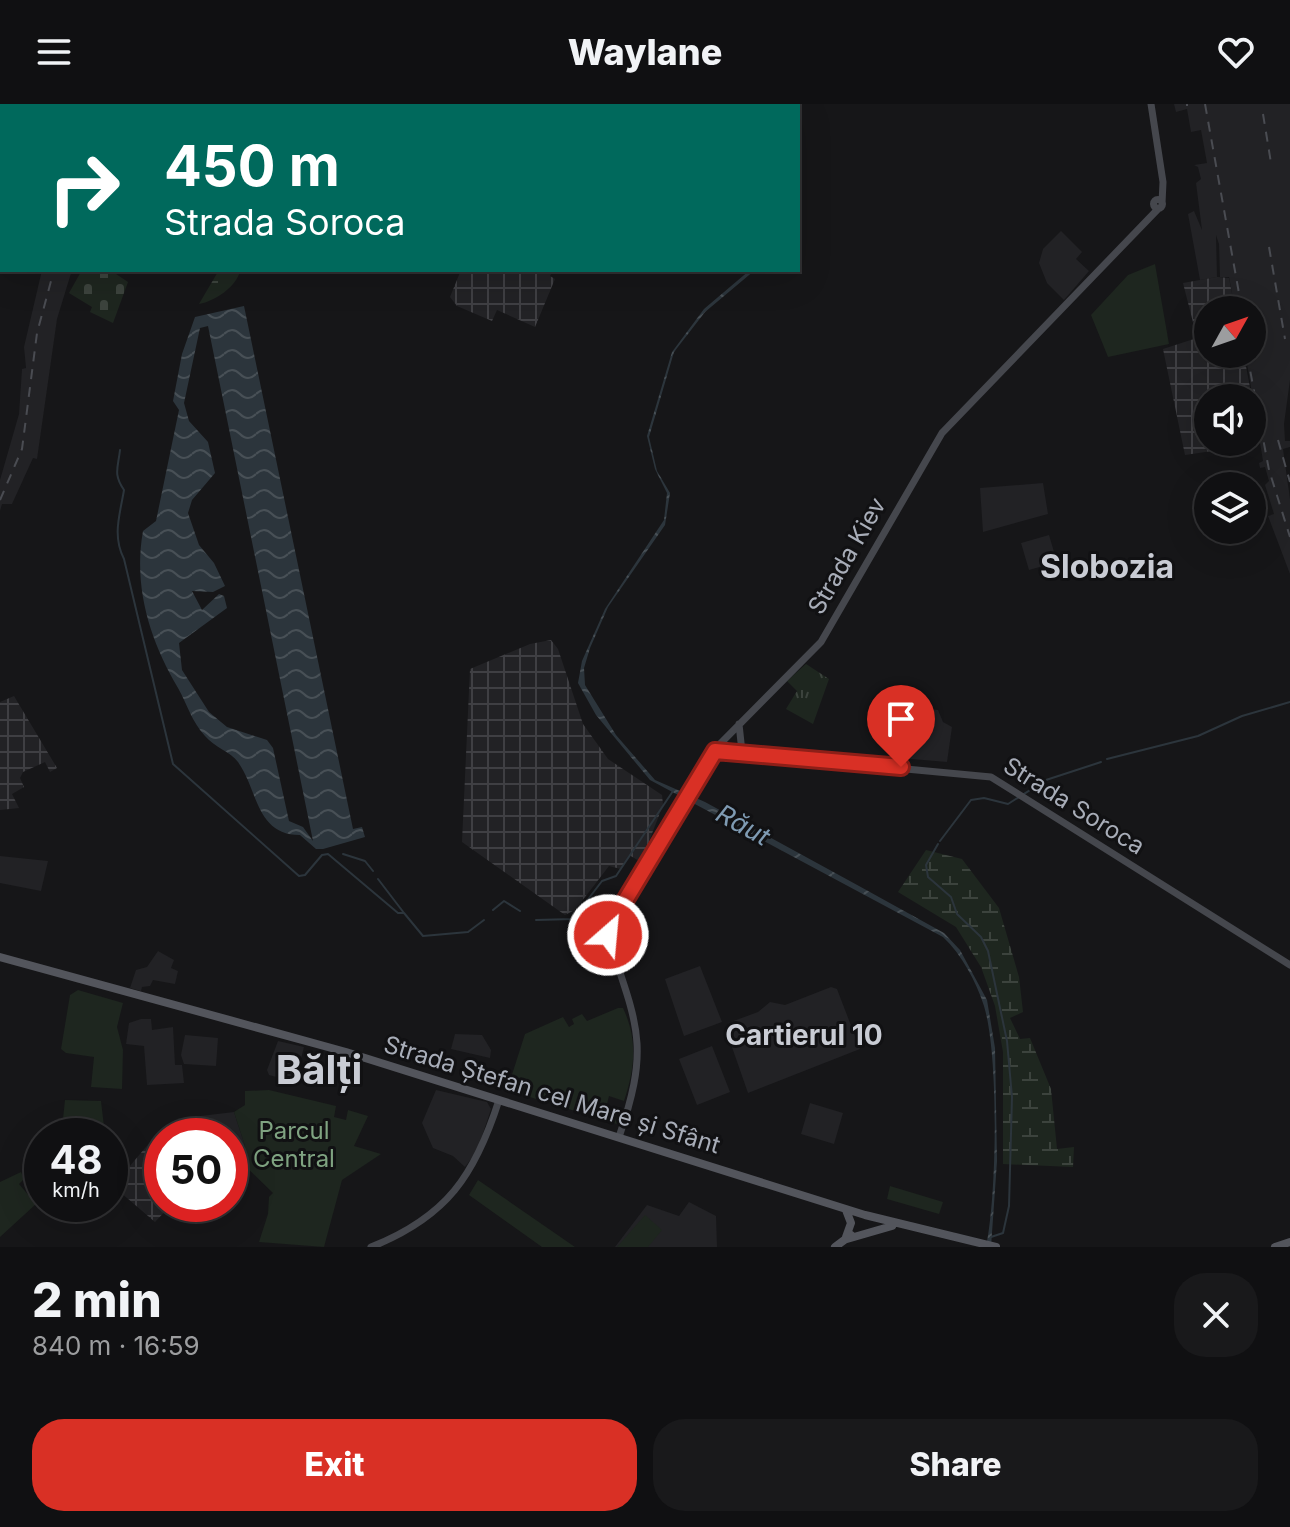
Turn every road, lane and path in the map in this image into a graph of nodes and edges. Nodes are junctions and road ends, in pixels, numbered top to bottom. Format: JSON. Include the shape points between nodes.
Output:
{"nodes":[{"id":1,"x":1151,"y":104,"type":"edge"},
{"id":2,"x":739,"y":724,"type":"junction"},
{"id":3,"x":715,"y":751,"type":"junction"},
{"id":4,"x":742,"y":752,"type":"junction"},
{"id":5,"x":0,"y":957,"type":"edge"},
{"id":6,"x":1290,"y":965,"type":"edge"},
{"id":7,"x":499,"y":1100,"type":"junction"},
{"id":8,"x":619,"y":1137,"type":"junction"},
{"id":9,"x":845,"y":1208,"type":"junction"},
{"id":10,"x":864,"y":1222,"type":"junction"},
{"id":11,"x":892,"y":1226,"type":"junction"},
{"id":12,"x":905,"y":1227,"type":"junction"},
{"id":13,"x":842,"y":1241,"type":"edge"},
{"id":14,"x":1290,"y":1242,"type":"edge"},
{"id":15,"x":371,"y":1247,"type":"edge"},
{"id":16,"x":996,"y":1247,"type":"edge"},
{"id":17,"x":1275,"y":1247,"type":"edge"}],
"edges":[{"from":1,"to":2,"type":"main road","name":"Strada Kiev","via":[[1161,177],[1157,204],[1146,221],[942,433],[821,642]]},
{"from":2,"to":3,"type":"main road","name":"Strada Kiev"},
{"from":2,"to":4,"type":"main road"},
{"from":3,"to":4,"type":"main road","name":"Strada Soroca"},
{"from":3,"to":8,"type":"main road","name":"Strada Kiev","via":[[608,930],[638,1030],[636,1086]]},
{"from":4,"to":6,"type":"main road","name":"Strada Soroca","via":[[983,774]]},
{"from":5,"to":7,"type":"main road","name":"Strada Ștefan cel Mare și Sfânt"},
{"from":7,"to":8,"type":"main road","name":"Strada Ștefan cel Mare și Sfânt"},
{"from":7,"to":15,"type":"main road","via":[[484,1148],[453,1193],[410,1229]]},
{"from":8,"to":9,"type":"main road","name":"Strada Ștefan cel Mare și Sfânt"},
{"from":9,"to":10,"type":"main road","name":"Strada Ștefan cel Mare și Sfânt"},
{"from":9,"to":13,"type":"main road","via":[[851,1223]]},
{"from":10,"to":11,"type":"main road"},
{"from":10,"to":12,"type":"main road","name":"Strada Ștefan cel Mare și Sfânt"},
{"from":10,"to":13,"type":"main road"},
{"from":11,"to":12,"type":"main road"},
{"from":11,"to":13,"type":"main road"},
{"from":12,"to":16,"type":"main road","name":"Strada Ștefan cel Mare și Sfânt"},
{"from":14,"to":17,"type":"main road"}]}
